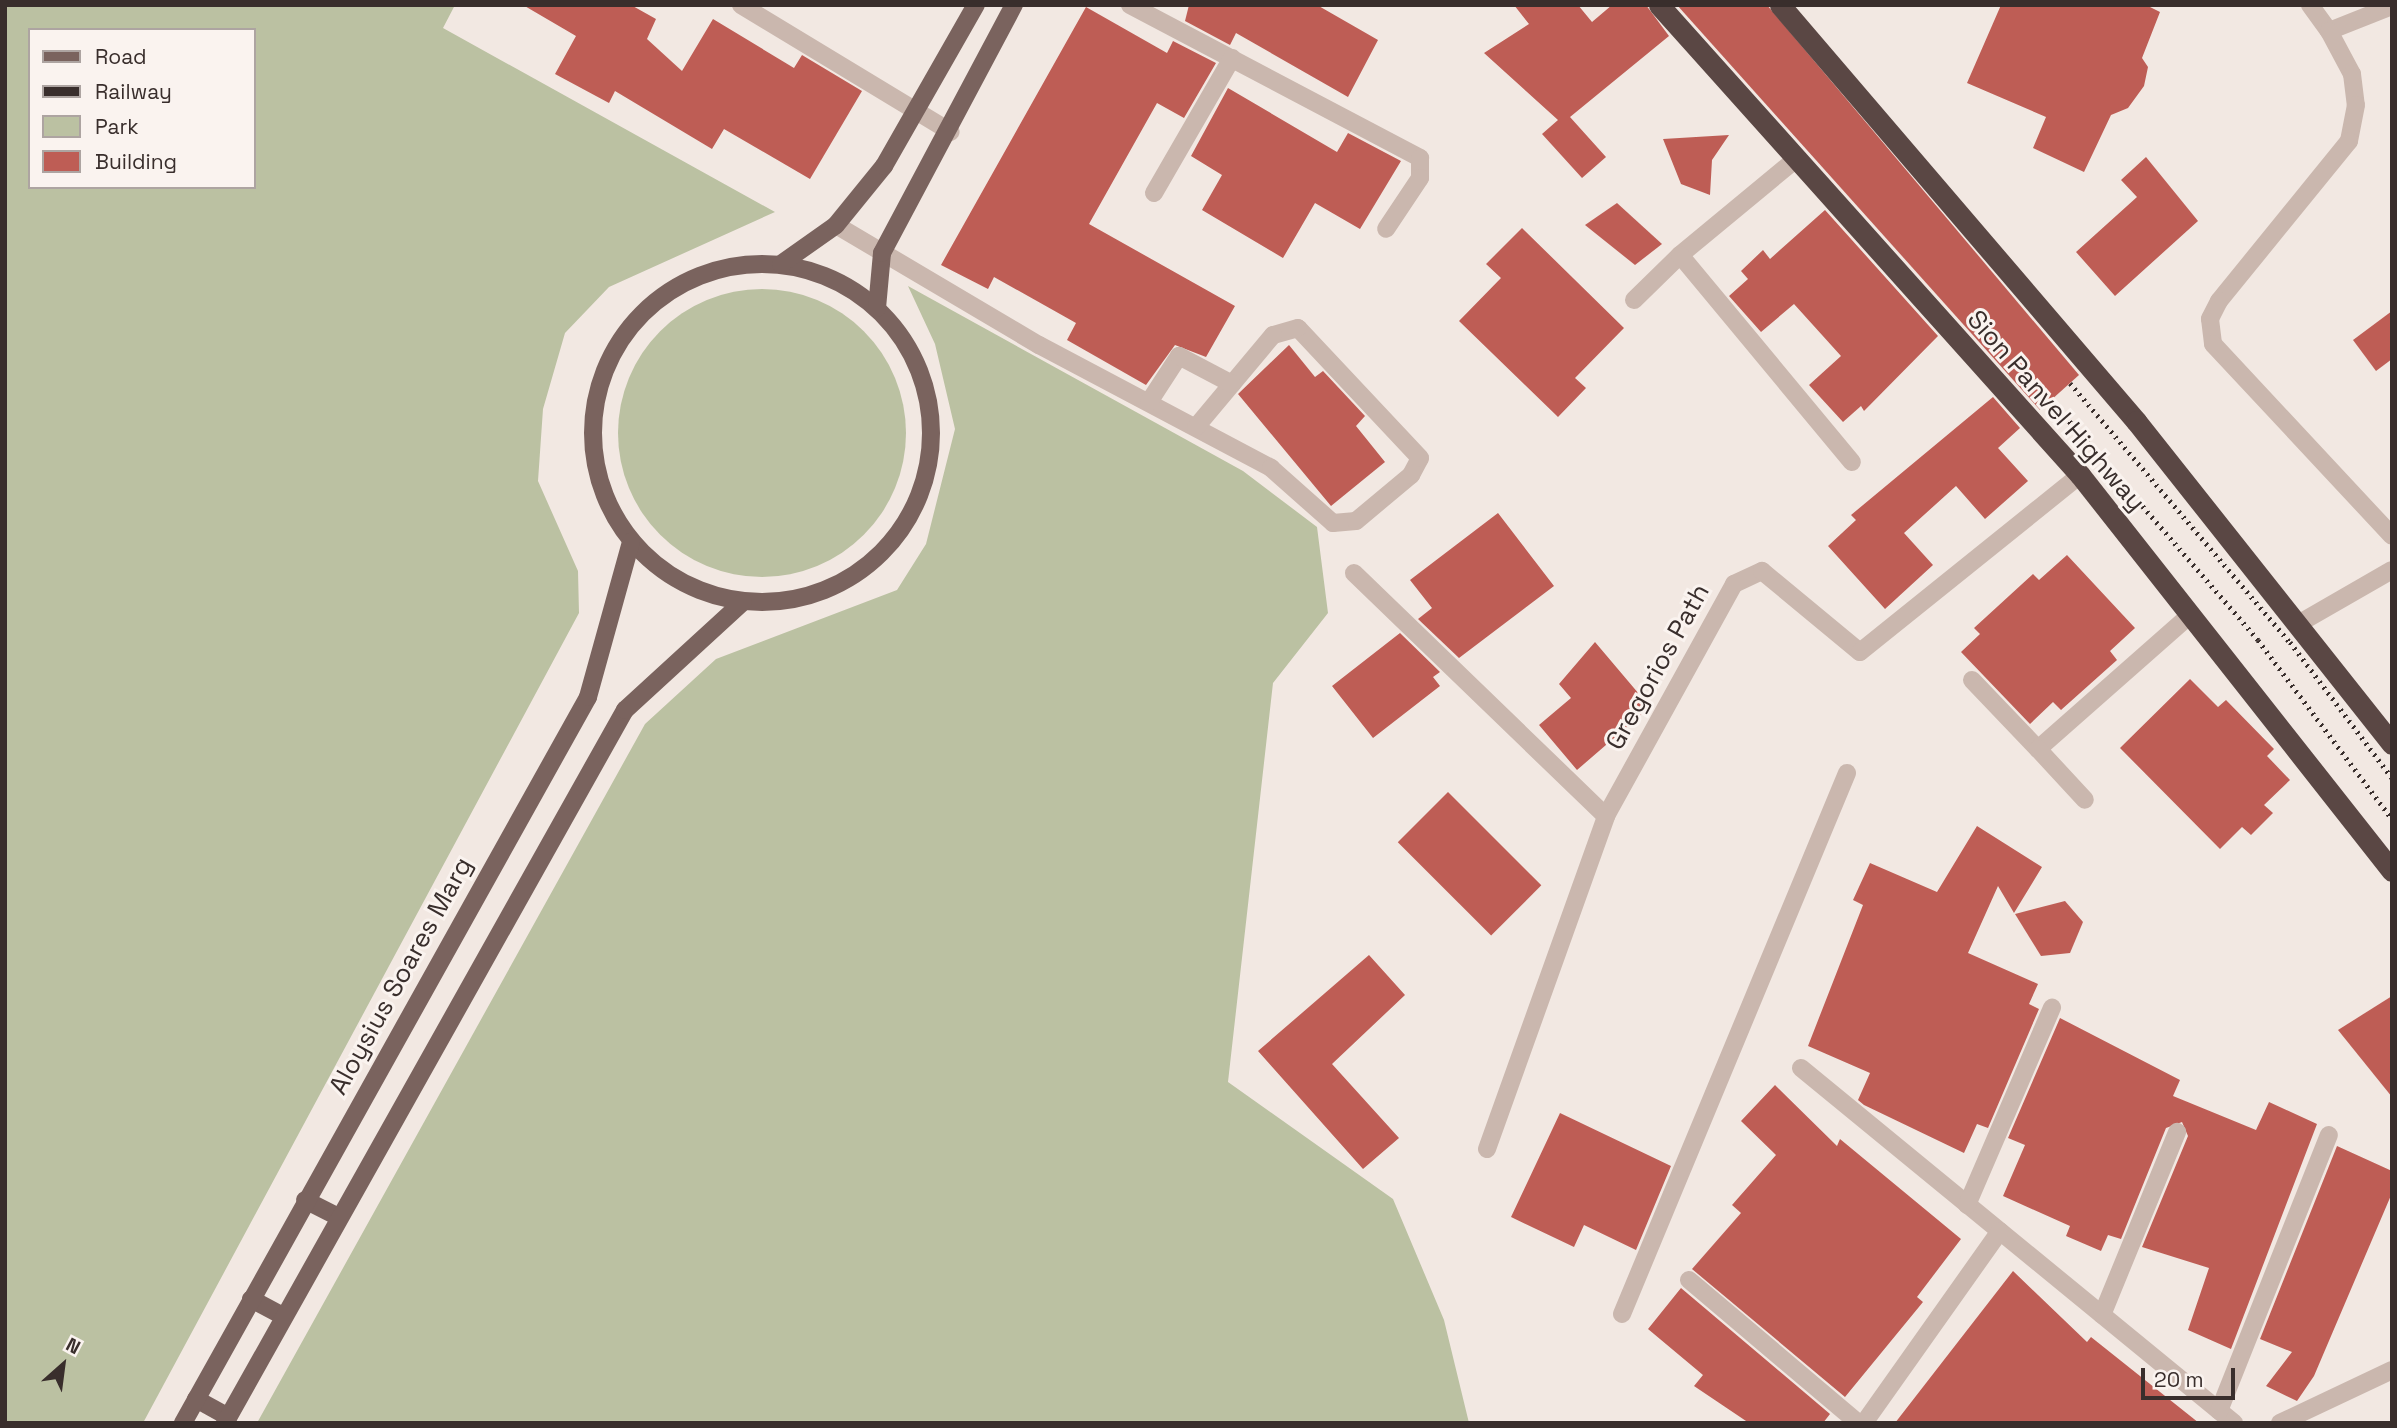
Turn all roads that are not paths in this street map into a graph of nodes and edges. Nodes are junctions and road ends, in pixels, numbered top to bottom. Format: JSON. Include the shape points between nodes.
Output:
{"nodes":[{"id":1,"x":741,"y":5,"type":"edge"},
{"id":2,"x":976,"y":5,"type":"edge"},
{"id":3,"x":1014,"y":5,"type":"edge"},
{"id":4,"x":1130,"y":5,"type":"edge"},
{"id":5,"x":1659,"y":5,"type":"edge"},
{"id":6,"x":1780,"y":5,"type":"edge"},
{"id":7,"x":2310,"y":5,"type":"edge"},
{"id":8,"x":2392,"y":6,"type":"edge"},
{"id":9,"x":2329,"y":31,"type":"junction"},
{"id":10,"x":1232,"y":58,"type":"junction"},
{"id":11,"x":916,"y":114,"type":"junction"},
{"id":12,"x":951,"y":132,"type":"junction"},
{"id":13,"x":1795,"y":160,"type":"junction"},
{"id":14,"x":1154,"y":193,"type":"dead end"},
{"id":15,"x":836,"y":225,"type":"junction"},
{"id":16,"x":1386,"y":229,"type":"dead end"},
{"id":17,"x":882,"y":253,"type":"junction"},
{"id":18,"x":1680,"y":255,"type":"junction"},
{"id":19,"x":781,"y":264,"type":"junction"},
{"id":20,"x":1634,"y":300,"type":"dead end"},
{"id":21,"x":877,"y":308,"type":"junction"},
{"id":22,"x":1232,"y":384,"type":"junction"},
{"id":23,"x":1149,"y":402,"type":"junction"},
{"id":24,"x":1196,"y":427,"type":"junction"},
{"id":25,"x":1852,"y":462,"type":"dead end"},
{"id":26,"x":2080,"y":475,"type":"junction"},
{"id":27,"x":2392,"y":536,"type":"edge"},
{"id":28,"x":631,"y":542,"type":"junction"},
{"id":29,"x":2392,"y":570,"type":"edge"},
{"id":30,"x":1354,"y":573,"type":"dead end"},
{"id":31,"x":743,"y":602,"type":"junction"},
{"id":32,"x":2190,"y":615,"type":"junction"},
{"id":33,"x":2298,"y":624,"type":"junction"},
{"id":34,"x":1972,"y":680,"type":"dead end"},
{"id":35,"x":2392,"y":744,"type":"edge"},
{"id":36,"x":2038,"y":749,"type":"junction"},
{"id":37,"x":1847,"y":773,"type":"dead end"},
{"id":38,"x":2085,"y":800,"type":"dead end"},
{"id":39,"x":1606,"y":816,"type":"junction"},
{"id":40,"x":2392,"y":871,"type":"edge"},
{"id":41,"x":2052,"y":1009,"type":"dead end"},
{"id":42,"x":1801,"y":1068,"type":"dead end"},
{"id":43,"x":2176,"y":1132,"type":"dead end"},
{"id":44,"x":2329,"y":1135,"type":"dead end"},
{"id":45,"x":1487,"y":1149,"type":"dead end"},
{"id":46,"x":304,"y":1200,"type":"junction"},
{"id":47,"x":1967,"y":1205,"type":"junction"},
{"id":48,"x":337,"y":1216,"type":"junction"},
{"id":49,"x":2000,"y":1231,"type":"junction"},
{"id":50,"x":1689,"y":1280,"type":"dead end"},
{"id":51,"x":251,"y":1299,"type":"junction"},
{"id":52,"x":1622,"y":1314,"type":"dead end"},
{"id":53,"x":2102,"y":1315,"type":"junction"},
{"id":54,"x":283,"y":1316,"type":"junction"},
{"id":55,"x":2392,"y":1370,"type":"edge"},
{"id":56,"x":196,"y":1399,"type":"junction"},
{"id":57,"x":2219,"y":1411,"type":"junction"},
{"id":58,"x":227,"y":1420,"type":"edge"},
{"id":59,"x":183,"y":1423,"type":"edge"},
{"id":60,"x":1857,"y":1423,"type":"edge"},
{"id":61,"x":1864,"y":1423,"type":"edge"},
{"id":62,"x":2234,"y":1423,"type":"edge"},
{"id":63,"x":2280,"y":1423,"type":"edge"}],
"edges":[{"from":1,"to":11,"type":"street"},
{"from":2,"to":11,"type":"main road"},
{"from":3,"to":12,"type":"main road"},
{"from":4,"to":10,"type":"street"},
{"from":5,"to":13,"type":"highway","name":"Sion Panvel Highway"},
{"from":6,"to":33,"type":"highway","name":"Sion Panvel Highway","via":[[2136,421]]},
{"from":7,"to":9,"type":"street"},
{"from":8,"to":9,"type":"street"},
{"from":9,"to":27,"type":"street","via":[[2352,74],[2356,105],[2349,141],[2219,301],[2210,319],[2213,344]]},
{"from":10,"to":14,"type":"street"},
{"from":10,"to":16,"type":"street","via":[[1420,158],[1420,178]]},
{"from":11,"to":12,"type":"street"},
{"from":11,"to":15,"type":"main road"},
{"from":12,"to":17,"type":"main road"},
{"from":13,"to":18,"type":"street"},
{"from":13,"to":26,"type":"highway","name":"Sion Panvel Highway"},
{"from":15,"to":17,"type":"street"},
{"from":15,"to":19,"type":"main road"},
{"from":17,"to":21,"type":"main road"},
{"from":17,"to":23,"type":"street"},
{"from":18,"to":20,"type":"street"},
{"from":18,"to":25,"type":"street"},
{"from":19,"to":21,"type":"main road","via":[[833,278]]},
{"from":19,"to":28,"type":"main road","via":[[723,267],[670,288],[626,327],[599,378],[591,435],[601,492]]},
{"from":21,"to":31,"type":"main road","via":[[911,350],[929,400],[931,453],[917,504],[888,548],[846,581],[796,600]]},
{"from":22,"to":23,"type":"street","via":[[1178,356]]},
{"from":22,"to":24,"type":"street"},
{"from":22,"to":24,"type":"street","via":[[1273,335],[1286,328],[1305,330],[1415,449],[1417,467],[1344,527],[1271,468]]},
{"from":23,"to":24,"type":"street"},
{"from":26,"to":32,"type":"highway","name":"Sion Panvel Highway"},
{"from":26,"to":39,"type":"street","name":"Gregorios Path","via":[[1860,652],[1762,571],[1734,584]]},
{"from":28,"to":31,"type":"main road","via":[[672,576]]},
{"from":28,"to":46,"type":"main road","name":"Aloysius Soares Marg","via":[[588,697]]},
{"from":29,"to":33,"type":"street"},
{"from":30,"to":39,"type":"street"},
{"from":31,"to":48,"type":"main road","via":[[625,710]]},
{"from":32,"to":36,"type":"street"},
{"from":32,"to":40,"type":"highway","name":"Sion Panvel Highway"},
{"from":33,"to":35,"type":"highway","name":"Sion Panvel Highway"},
{"from":34,"to":36,"type":"street"},
{"from":36,"to":38,"type":"street"},
{"from":37,"to":52,"type":"street"},
{"from":39,"to":45,"type":"street","name":"Gregorios Path"},
{"from":41,"to":47,"type":"street"},
{"from":42,"to":47,"type":"street"},
{"from":43,"to":53,"type":"street"},
{"from":44,"to":57,"type":"street"},
{"from":46,"to":48,"type":"main road"},
{"from":46,"to":51,"type":"main road","name":"Aloysius Soares Marg"},
{"from":47,"to":49,"type":"street"},
{"from":48,"to":54,"type":"main road"},
{"from":49,"to":53,"type":"street"},
{"from":49,"to":61,"type":"street"},
{"from":50,"to":60,"type":"street"},
{"from":51,"to":54,"type":"main road"},
{"from":51,"to":56,"type":"main road","name":"Aloysius Soares Marg"},
{"from":53,"to":57,"type":"street"},
{"from":54,"to":58,"type":"main road"},
{"from":55,"to":63,"type":"street"},
{"from":56,"to":58,"type":"main road"},
{"from":56,"to":59,"type":"main road","name":"Aloysius Soares Marg"},
{"from":57,"to":62,"type":"street"}]}
